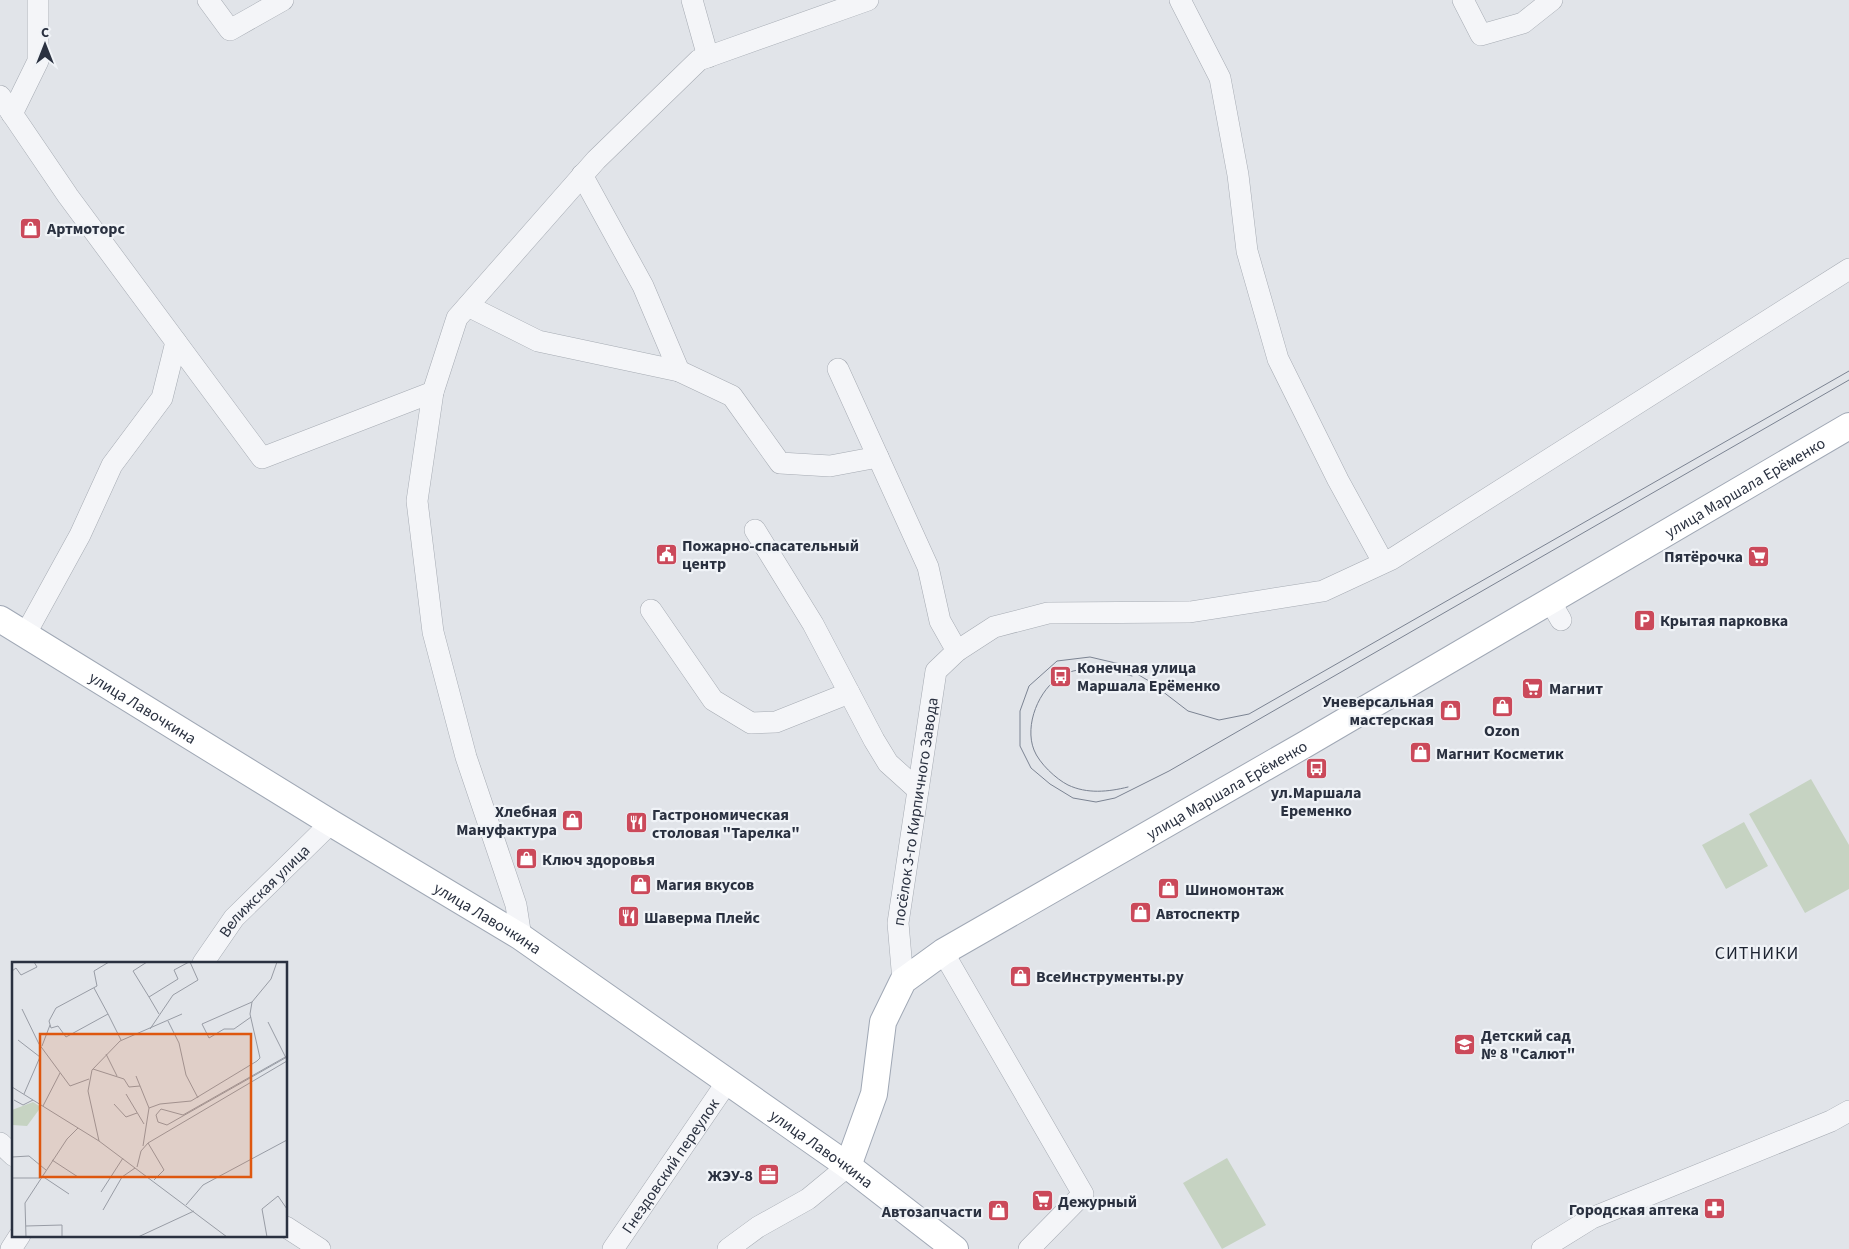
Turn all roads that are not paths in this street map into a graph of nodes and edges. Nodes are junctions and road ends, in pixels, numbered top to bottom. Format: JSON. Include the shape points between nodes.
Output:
{"nodes":[{"id":1,"x":38,"y":0,"type":"edge"},
{"id":2,"x":208,"y":0,"type":"edge"},
{"id":3,"x":283,"y":0,"type":"edge"},
{"id":4,"x":692,"y":0,"type":"edge"},
{"id":5,"x":868,"y":0,"type":"edge"},
{"id":6,"x":1180,"y":0,"type":"edge"},
{"id":7,"x":1463,"y":0,"type":"edge"},
{"id":8,"x":1552,"y":0,"type":"edge"},
{"id":9,"x":708,"y":57,"type":"junction"},
{"id":10,"x":0,"y":96,"type":"edge"},
{"id":11,"x":12,"y":114,"type":"junction"},
{"id":12,"x":582,"y":175,"type":"junction"},
{"id":13,"x":1849,"y":269,"type":"edge"},
{"id":14,"x":468,"y":306,"type":"junction"},
{"id":15,"x":176,"y":342,"type":"junction"},
{"id":16,"x":838,"y":369,"type":"dead end"},
{"id":17,"x":679,"y":371,"type":"junction"},
{"id":18,"x":433,"y":392,"type":"junction"},
{"id":19,"x":1849,"y":426,"type":"edge"},
{"id":20,"x":878,"y":457,"type":"junction"},
{"id":21,"x":755,"y":530,"type":"dead end"},
{"id":22,"x":1383,"y":562,"type":"junction"},
{"id":23,"x":651,"y":610,"type":"dead end"},
{"id":24,"x":0,"y":619,"type":"edge"},
{"id":25,"x":26,"y":635,"type":"junction"},
{"id":26,"x":957,"y":651,"type":"junction"},
{"id":27,"x":850,"y":694,"type":"junction"},
{"id":28,"x":918,"y":790,"type":"junction"},
{"id":29,"x":331,"y":823,"type":"junction"},
{"id":30,"x":521,"y":937,"type":"junction"},
{"id":31,"x":943,"y":952,"type":"junction"},
{"id":32,"x":204,"y":962,"type":"edge"},
{"id":33,"x":903,"y":981,"type":"junction"},
{"id":34,"x":727,"y":1082,"type":"junction"},
{"id":35,"x":1849,"y":1111,"type":"edge"},
{"id":36,"x":0,"y":1143,"type":"edge"},
{"id":37,"x":12,"y":1154,"type":"edge"},
{"id":38,"x":848,"y":1166,"type":"junction"},
{"id":39,"x":288,"y":1228,"type":"edge"},
{"id":40,"x":320,"y":1249,"type":"edge"},
{"id":41,"x":613,"y":1249,"type":"edge"},
{"id":42,"x":728,"y":1249,"type":"edge"},
{"id":43,"x":955,"y":1249,"type":"edge"},
{"id":44,"x":1029,"y":1249,"type":"edge"},
{"id":45,"x":1542,"y":1249,"type":"edge"}],
"edges":[{"from":1,"to":11,"type":"street","via":[[38,61]]},
{"from":2,"to":3,"type":"street","via":[[230,30]]},
{"from":4,"to":9,"type":"street"},
{"from":5,"to":9,"type":"street"},
{"from":6,"to":22,"type":"street","via":[[1220,78],[1238,175],[1247,251],[1278,359]]},
{"from":7,"to":8,"type":"street","via":[[1481,35],[1523,23]]},
{"from":9,"to":12,"type":"street","via":[[693,66]]},
{"from":10,"to":11,"type":"street"},
{"from":11,"to":15,"type":"street"},
{"from":12,"to":14,"type":"street"},
{"from":12,"to":17,"type":"street","via":[[643,286]]},
{"from":13,"to":22,"type":"street","name":"посёлок 3-го Кирпичного Завода"},
{"from":14,"to":17,"type":"street","via":[[538,341]]},
{"from":14,"to":18,"type":"street","via":[[457,318]]},
{"from":15,"to":18,"type":"street","via":[[262,458]]},
{"from":15,"to":25,"type":"street","via":[[162,398],[112,465],[80,535]]},
{"from":16,"to":20,"type":"street"},
{"from":17,"to":20,"type":"street","via":[[732,396],[780,463],[830,466]]},
{"from":18,"to":30,"type":"street","via":[[417,501],[433,632],[466,757],[516,905]]},
{"from":19,"to":31,"type":"main road","name":"улица Маршала Ерёменко","via":[[1556,611],[1304,746]]},
{"from":20,"to":26,"type":"street","via":[[928,568],[940,621]]},
{"from":21,"to":27,"type":"street","via":[[813,624]]},
{"from":22,"to":26,"type":"street","name":"посёлок 3-го Кирпичного Завода","via":[[1323,590],[1190,612],[1048,613],[994,627]]},
{"from":23,"to":27,"type":"street","via":[[713,700],[751,724],[776,722]]},
{"from":24,"to":25,"type":"main road","name":"улица Лавочкина"},
{"from":25,"to":29,"type":"main road","name":"улица Лавочкина"},
{"from":26,"to":28,"type":"street","name":"посёлок 3-го Кирпичного Завода","via":[[936,671]]},
{"from":27,"to":28,"type":"street","via":[[888,763]]},
{"from":28,"to":33,"type":"street","name":"посёлок 3-го Кирпичного Завода","via":[[898,923]]},
{"from":29,"to":30,"type":"main road","name":"улица Лавочкина"},
{"from":29,"to":32,"type":"street","name":"Велижская улица","via":[[234,918]]},
{"from":30,"to":34,"type":"main road","name":"улица Лавочкина"},
{"from":31,"to":33,"type":"main road","name":"улица Маршала Ерёменко"},
{"from":31,"to":44,"type":"street","via":[[1082,1194]]},
{"from":33,"to":38,"type":"main road","name":"улица Маршала Ерёменко","via":[[883,1022],[874,1094]]},
{"from":34,"to":38,"type":"main road","name":"улица Лавочкина"},
{"from":34,"to":41,"type":"street","name":"Гнездовский переулок"},
{"from":35,"to":45,"type":"street","via":[[1830,1122],[1592,1218]]},
{"from":36,"to":37,"type":"street"},
{"from":38,"to":42,"type":"street","via":[[808,1199],[758,1227]]},
{"from":38,"to":43,"type":"main road","name":"улица Лавочкина"},
{"from":39,"to":40,"type":"street"}]}
